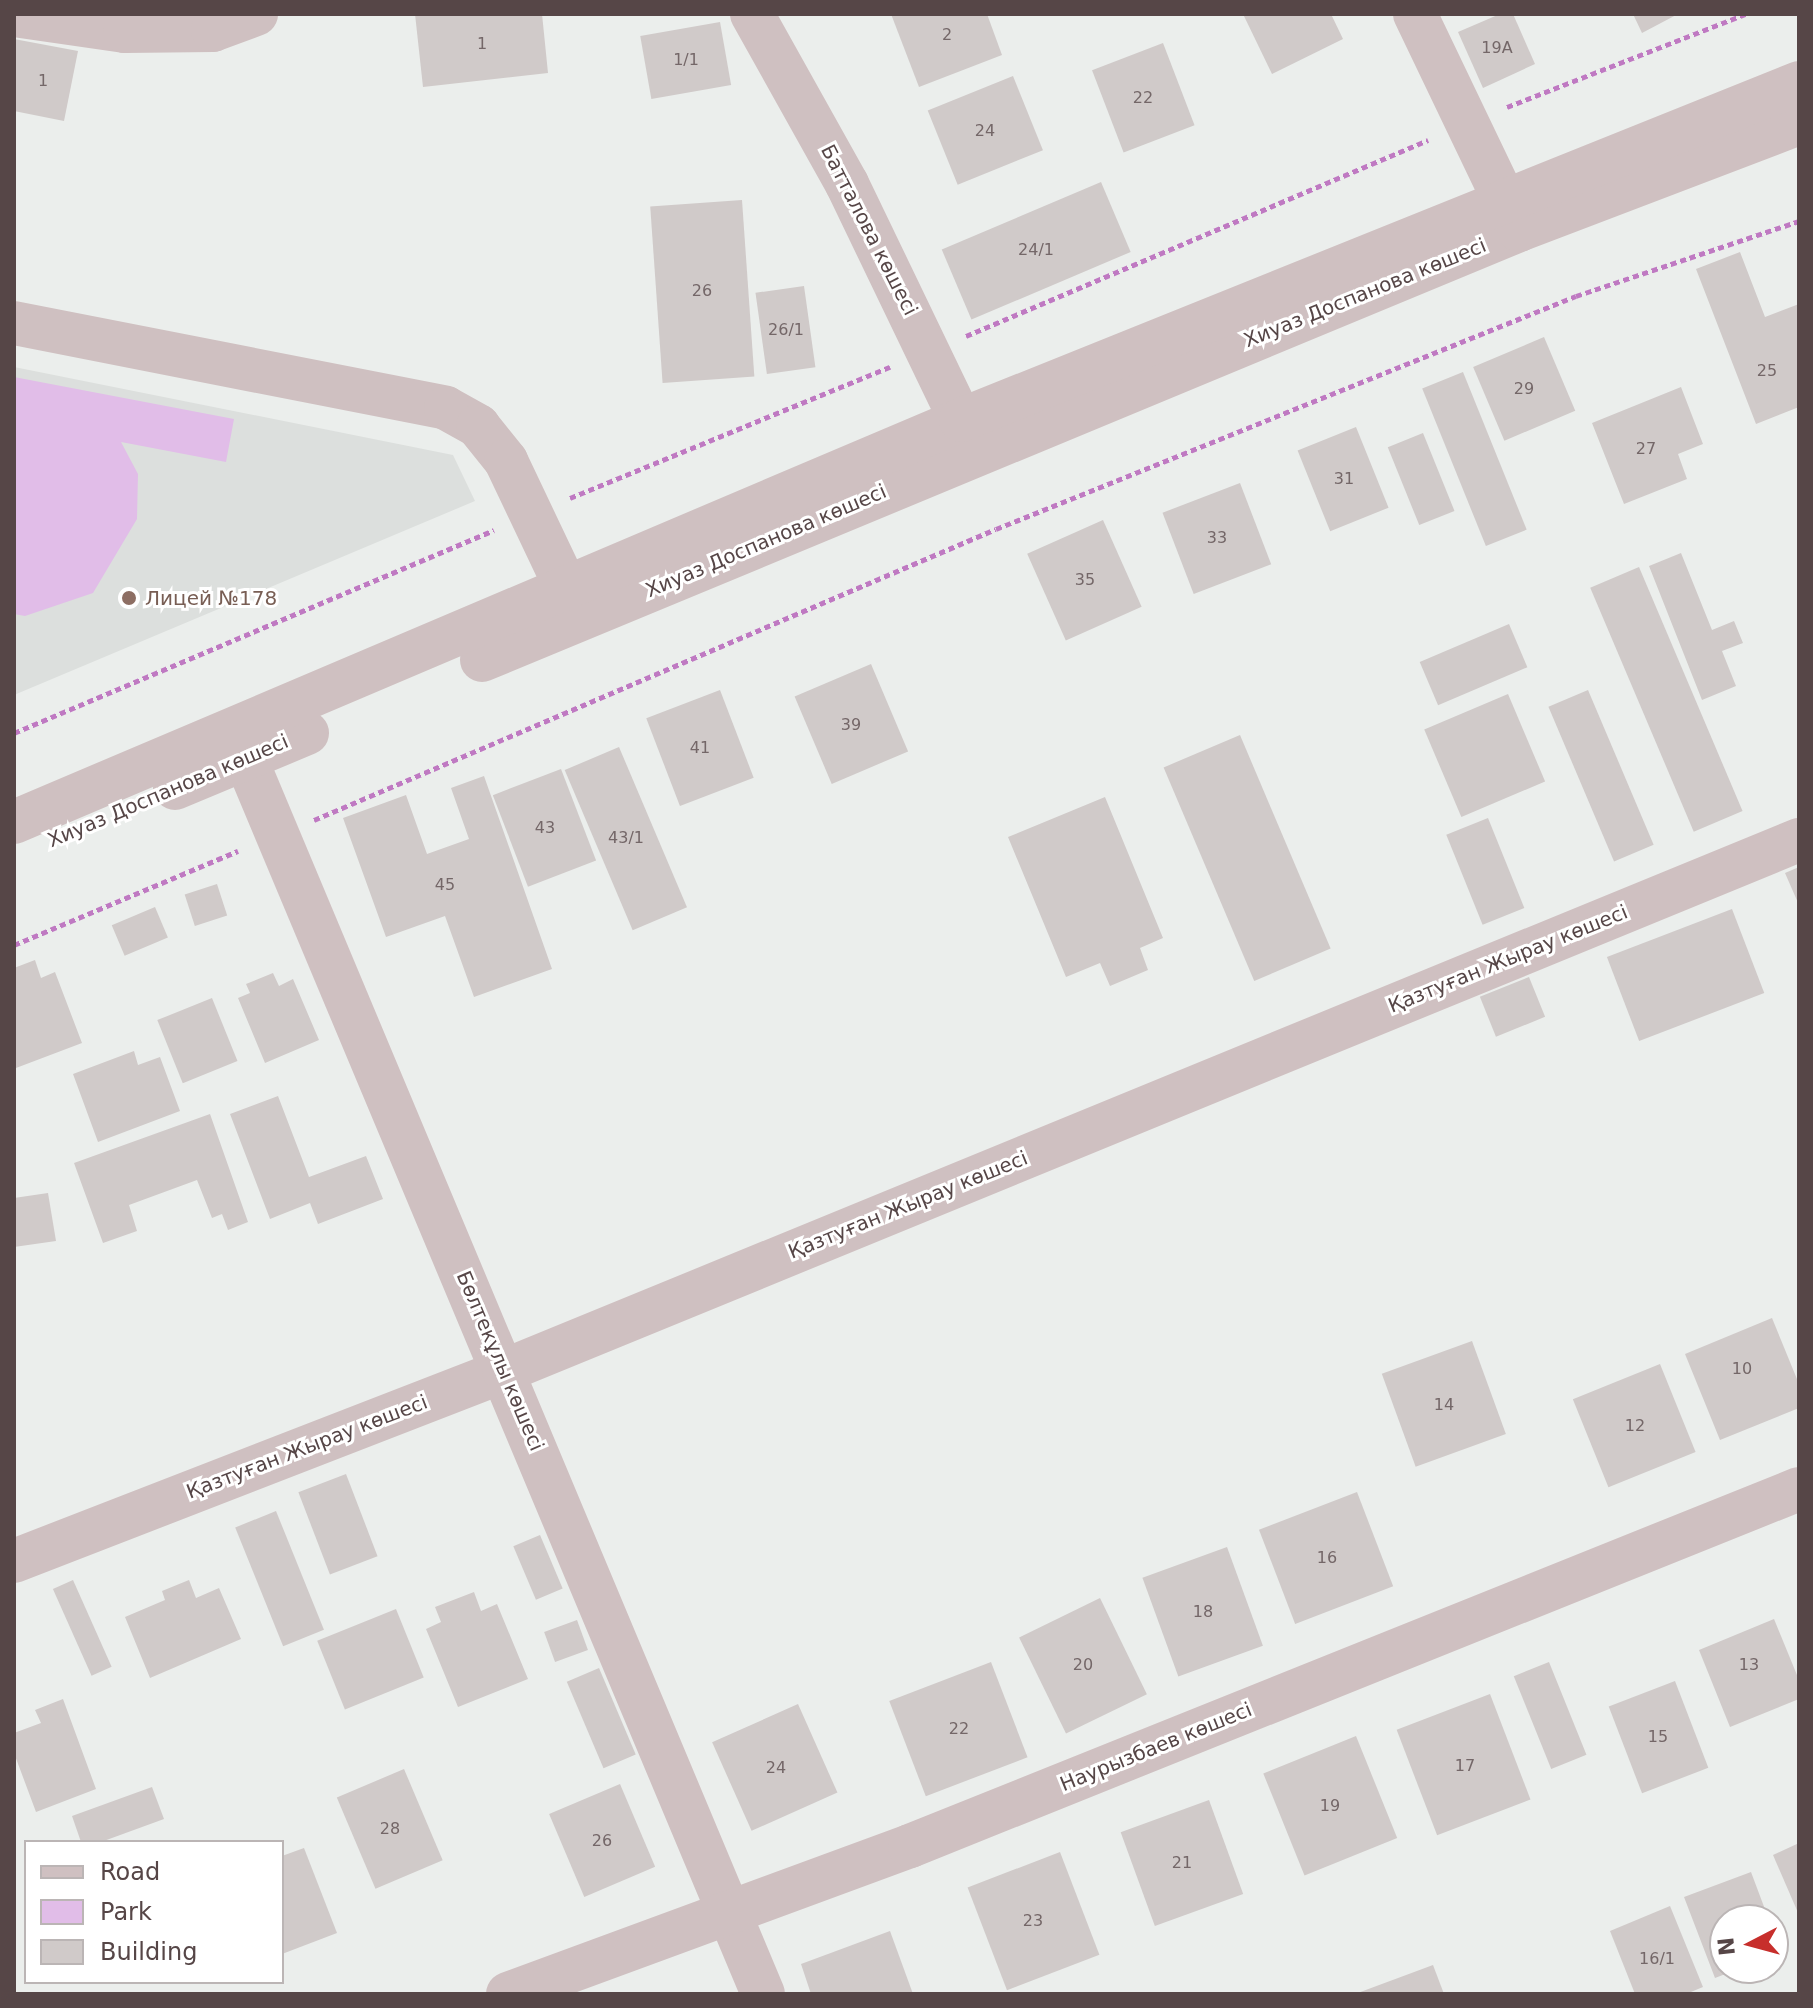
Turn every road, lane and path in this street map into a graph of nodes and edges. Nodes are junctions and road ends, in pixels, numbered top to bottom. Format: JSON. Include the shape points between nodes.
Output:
{"nodes":[{"id":1,"x":256,"y":14,"type":"edge"},
{"id":2,"x":752,"y":14,"type":"edge"},
{"id":3,"x":1415,"y":14,"type":"edge"},
{"id":4,"x":1745,"y":14,"type":"edge"},
{"id":5,"x":14,"y":15,"type":"edge"},
{"id":6,"x":1799,"y":83,"type":"edge"},
{"id":7,"x":1799,"y":123,"type":"edge"},
{"id":8,"x":1463,"y":125,"type":"junction"},
{"id":9,"x":1509,"y":215,"type":"junction"},
{"id":10,"x":1799,"y":221,"type":"edge"},
{"id":11,"x":14,"y":323,"type":"edge"},
{"id":12,"x":931,"y":350,"type":"junction"},
{"id":13,"x":968,"y":436,"type":"junction"},
{"id":14,"x":531,"y":514,"type":"junction"},
{"id":15,"x":574,"y":605,"type":"junction"},
{"id":16,"x":14,"y":733,"type":"edge"},
{"id":17,"x":239,"y":744,"type":"junction"},
{"id":18,"x":14,"y":822,"type":"edge"},
{"id":19,"x":276,"y":836,"type":"junction"},
{"id":20,"x":1799,"y":840,"type":"edge"},
{"id":21,"x":14,"y":855,"type":"edge"},
{"id":22,"x":14,"y":945,"type":"edge"},
{"id":23,"x":504,"y":1371,"type":"junction"},
{"id":24,"x":1799,"y":1489,"type":"edge"},
{"id":25,"x":14,"y":1561,"type":"edge"},
{"id":26,"x":729,"y":1916,"type":"junction"},
{"id":27,"x":508,"y":1994,"type":"edge"},
{"id":28,"x":763,"y":1994,"type":"edge"}],
"edges":[{"from":1,"to":5,"type":"street","via":[[213,30],[125,31]]},
{"from":2,"to":12,"type":"street","name":"Батталова көшесі"},
{"from":3,"to":8,"type":"street"},
{"from":4,"to":8,"type":"path"},
{"from":6,"to":9,"type":"street","name":"Хиуаз Доспанова көшесі"},
{"from":7,"to":9,"type":"street","name":"Хиуаз Доспанова көшесі"},
{"from":8,"to":9,"type":"street"},
{"from":8,"to":12,"type":"path"},
{"from":9,"to":13,"type":"street","name":"Хиуаз Доспанова көшесі"},
{"from":10,"to":19,"type":"path","via":[[1576,296],[996,529]]},
{"from":11,"to":14,"type":"street","via":[[446,408],[478,426],[506,461]]},
{"from":12,"to":13,"type":"street","name":"Батталова көшесі"},
{"from":12,"to":14,"type":"path"},
{"from":13,"to":15,"type":"street","name":"Хиуаз Доспанова көшесі"},
{"from":14,"to":15,"type":"street"},
{"from":14,"to":16,"type":"path"},
{"from":15,"to":17,"type":"street","name":"Хиуаз Доспанова көшесі"},
{"from":17,"to":18,"type":"street","name":"Хиуаз Доспанова көшесі"},
{"from":17,"to":19,"type":"street","name":"Бөлтекұлы көшесі"},
{"from":17,"to":21,"type":"street","name":"Хиуаз Доспанова көшесі"},
{"from":19,"to":22,"type":"path"},
{"from":19,"to":23,"type":"street","name":"Бөлтекұлы көшесі"},
{"from":20,"to":23,"type":"street","name":"Қазтуған Жырау көшесі"},
{"from":23,"to":25,"type":"street","name":"Қазтуған Жырау көшесі"},
{"from":23,"to":26,"type":"street","name":"Бөлтекұлы көшесі"},
{"from":24,"to":26,"type":"street","name":"Наурызбаев көшесі"},
{"from":26,"to":27,"type":"street","name":"Наурызбаев көшесі"},
{"from":26,"to":28,"type":"street","name":"Бөлтекұлы көшесі"}]}
